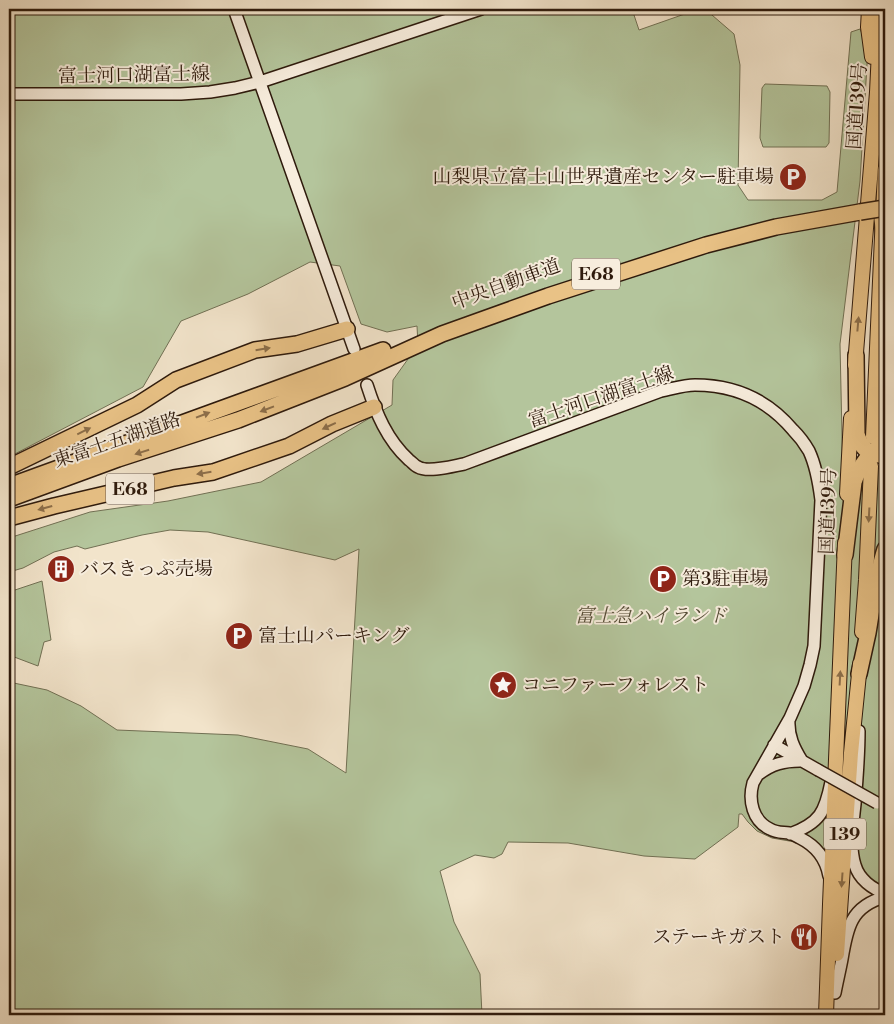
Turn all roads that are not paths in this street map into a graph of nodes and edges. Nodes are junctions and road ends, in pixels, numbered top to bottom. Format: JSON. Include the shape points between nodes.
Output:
{"nodes":[{"id":1,"x":234,"y":9,"type":"edge"},
{"id":2,"x":481,"y":9,"type":"edge"},
{"id":3,"x":869,"y":9,"type":"edge"},
{"id":4,"x":881,"y":9,"type":"edge"},
{"id":5,"x":260,"y":82,"type":"junction"},
{"id":6,"x":877,"y":92,"type":"junction"},
{"id":7,"x":9,"y":94,"type":"edge"},
{"id":8,"x":885,"y":170,"type":"edge"},
{"id":9,"x":885,"y":201,"type":"edge"},
{"id":10,"x":860,"y":208,"type":"junction"},
{"id":11,"x":884,"y":213,"type":"edge"},
{"id":12,"x":885,"y":243,"type":"edge"},
{"id":13,"x":347,"y":329,"type":"junction"},
{"id":14,"x":354,"y":349,"type":"dead end"},
{"id":15,"x":856,"y":355,"type":"junction"},
{"id":16,"x":366,"y":385,"type":"dead end"},
{"id":17,"x":232,"y":404,"type":"joint"},
{"id":18,"x":374,"y":407,"type":"junction"},
{"id":19,"x":238,"y":420,"type":"joint"},
{"id":20,"x":879,"y":440,"type":"edge"},
{"id":21,"x":876,"y":458,"type":"edge"},
{"id":22,"x":9,"y":466,"type":"edge"},
{"id":23,"x":9,"y":486,"type":"edge"},
{"id":24,"x":9,"y":499,"type":"edge"},
{"id":25,"x":9,"y":518,"type":"edge"},
{"id":26,"x":885,"y":549,"type":"edge"},
{"id":27,"x":845,"y":555,"type":"junction"},
{"id":28,"x":859,"y":674,"type":"junction"},
{"id":29,"x":790,"y":718,"type":"junction"},
{"id":30,"x":837,"y":727,"type":"junction"},
{"id":31,"x":774,"y":746,"type":"junction"},
{"id":32,"x":802,"y":761,"type":"junction"},
{"id":33,"x":756,"y":777,"type":"junction"},
{"id":34,"x":881,"y":805,"type":"edge"},
{"id":35,"x":790,"y":834,"type":"junction"},
{"id":36,"x":885,"y":893,"type":"edge"},
{"id":37,"x":831,"y":896,"type":"junction"},
{"id":38,"x":885,"y":897,"type":"edge"},
{"id":39,"x":835,"y":993,"type":"junction"},
{"id":40,"x":826,"y":1015,"type":"edge"},
{"id":41,"x":834,"y":1015,"type":"edge"}],
"edges":[{"from":1,"to":5,"type":"main road"},
{"from":2,"to":5,"type":"main road","name":"富士河口湖富士線"},
{"from":3,"to":6,"type":"highway","via":[[868,27]]},
{"from":4,"to":6,"type":"highway","name":"国道139号","number":"139"},
{"from":5,"to":7,"type":"main road","name":"富士河口湖富士線","via":[[181,94]]},
{"from":5,"to":13,"type":"main road"},
{"from":15,"to":6,"type":"highway","name":"国道139号","number":"139","one_way":true},
{"from":8,"to":11,"type":"highway","name":"国道139号"},
{"from":9,"to":10,"type":"highway","name":"中央自動車道","number":"E68"},
{"from":10,"to":11,"type":"highway","name":"中央自動車道","number":"E68","bridge":true},
{"from":10,"to":17,"type":"highway","name":"中央自動車道","number":"E68","via":[[774,221],[610,269]]},
{"from":10,"to":19,"type":"highway","name":"中央自動車道","number":"E68","one_way":true,"via":[[706,245],[548,296],[442,334],[345,378]]},
{"from":11,"to":12,"type":"highway"},
{"from":11,"to":20,"type":"highway","name":"国道139号"},
{"from":13,"to":14,"type":"main road"},
{"from":22,"to":13,"type":"highway","one_way":true,"via":[[137,405],[176,380],[254,350],[297,344]]},
{"from":15,"to":21,"type":"highway","via":[[857,434],[864,448]]},
{"from":15,"to":27,"type":"highway","name":"国道139号","number":"139"},
{"from":16,"to":18,"type":"main road","name":"富士河口湖富士線"},
{"from":23,"to":17,"type":"highway","name":"東富士五湖道路","number":"E68","one_way":true},
{"from":18,"to":25,"type":"highway","number":"E68","one_way":true,"via":[[288,446],[213,472],[174,478]]},
{"from":18,"to":29,"type":"main road","name":"富士河口湖富士線","via":[[399,451],[419,468],[439,469],[464,464],[661,391],[693,385],[746,394],[776,412],[809,451],[821,500],[814,646],[804,686]]},
{"from":19,"to":24,"type":"highway","name":"東富士五湖道路","number":"E68","one_way":true},
{"from":20,"to":21,"type":"highway"},
{"from":21,"to":27,"type":"highway","via":[[861,466],[854,482]]},
{"from":21,"to":28,"type":"highway","number":"139","one_way":true},
{"from":26,"to":28,"type":"highway"},
{"from":30,"to":27,"type":"highway","name":"国道139号","number":"139","one_way":true},
{"from":28,"to":36,"type":"main road","via":[[859,754],[853,855],[855,867],[862,878]]},
{"from":28,"to":39,"type":"highway","number":"139","one_way":true},
{"from":29,"to":31,"type":"main road","name":"富士河口湖富士線"},
{"from":29,"to":32,"type":"main road","via":[[791,741]]},
{"from":30,"to":35,"type":"main road","via":[[831,783],[824,808],[812,824]]},
{"from":30,"to":37,"type":"highway","name":"国道139号","number":"139"},
{"from":31,"to":32,"type":"main road"},
{"from":31,"to":33,"type":"main road","name":"富士河口湖富士線"},
{"from":32,"to":33,"type":"main road","via":[[777,764]]},
{"from":32,"to":34,"type":"main road","bridge":true},
{"from":33,"to":35,"type":"main road","name":"富士河口湖富士線","via":[[751,791],[754,813],[770,829]]},
{"from":35,"to":37,"type":"main road","name":"富士河口湖富士線","via":[[810,843],[820,854],[829,875]]},
{"from":37,"to":40,"type":"highway","name":"国道139号","number":"139"},
{"from":38,"to":39,"type":"main road","via":[[865,906],[850,924]]},
{"from":39,"to":41,"type":"highway","number":"139"}]}
